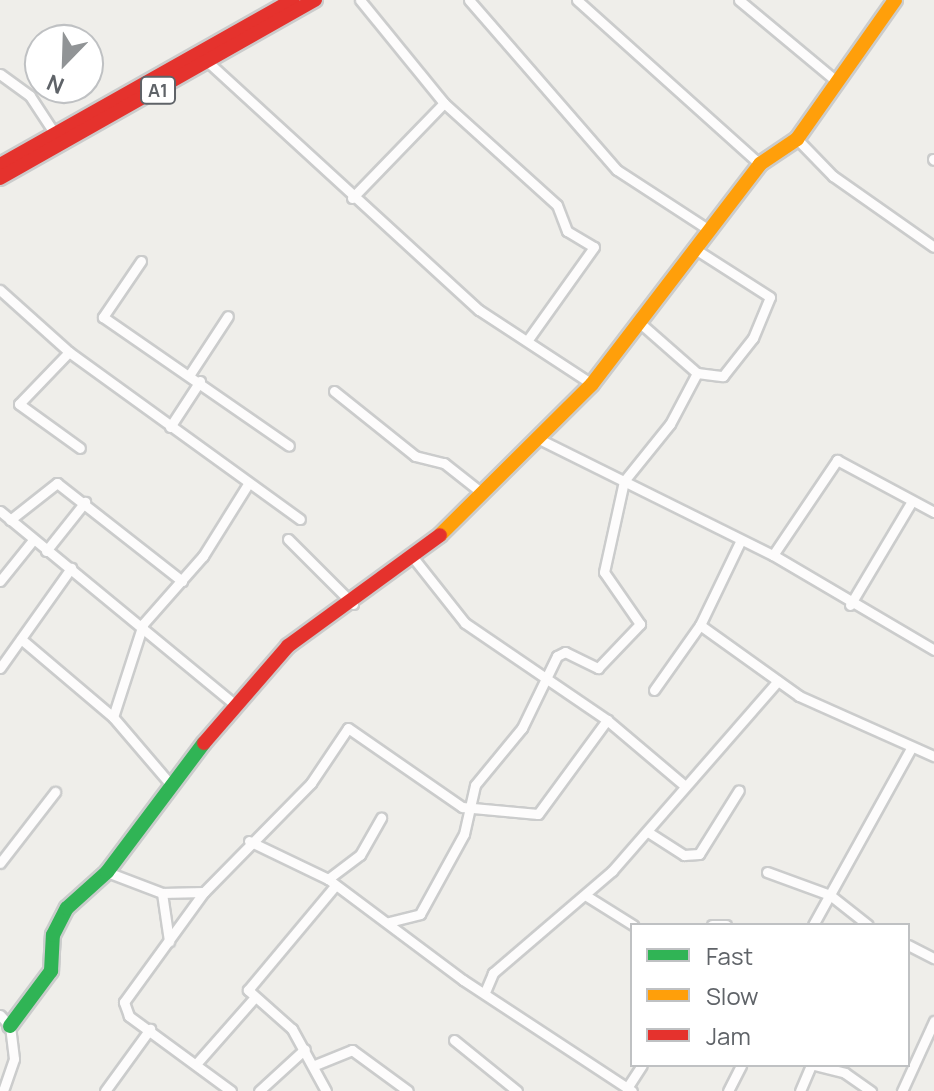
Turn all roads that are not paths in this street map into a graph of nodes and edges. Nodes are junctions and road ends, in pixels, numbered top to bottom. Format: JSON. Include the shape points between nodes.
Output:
{"nodes":[{"id":1,"x":293,"y":0,"type":"edge"},
{"id":2,"x":315,"y":0,"type":"edge"},
{"id":3,"x":360,"y":0,"type":"edge"},
{"id":4,"x":469,"y":0,"type":"edge"},
{"id":5,"x":577,"y":0,"type":"edge"},
{"id":6,"x":739,"y":0,"type":"edge"},
{"id":7,"x":895,"y":0,"type":"edge"},
{"id":8,"x":272,"y":5,"type":"edge"},
{"id":9,"x":208,"y":62,"type":"junction"},
{"id":10,"x":0,"y":74,"type":"edge"},
{"id":11,"x":835,"y":80,"type":"junction"},
{"id":12,"x":444,"y":103,"type":"junction"},
{"id":13,"x":55,"y":134,"type":"junction"},
{"id":14,"x":797,"y":139,"type":"junction"},
{"id":15,"x":760,"y":164,"type":"junction"},
{"id":16,"x":0,"y":165,"type":"edge"},
{"id":17,"x":0,"y":178,"type":"edge"},
{"id":18,"x":352,"y":198,"type":"junction"},
{"id":19,"x":709,"y":230,"type":"junction"},
{"id":20,"x":934,"y":247,"type":"edge"},
{"id":21,"x":695,"y":249,"type":"junction"},
{"id":22,"x":141,"y":261,"type":"dead end"},
{"id":23,"x":2,"y":297,"type":"edge"},
{"id":24,"x":228,"y":316,"type":"dead end"},
{"id":25,"x":639,"y":322,"type":"junction"},
{"id":26,"x":527,"y":341,"type":"junction"},
{"id":27,"x":69,"y":352,"type":"junction"},
{"id":28,"x":697,"y":373,"type":"junction"},
{"id":29,"x":190,"y":374,"type":"junction"},
{"id":30,"x":200,"y":381,"type":"junction"},
{"id":31,"x":592,"y":384,"type":"junction"},
{"id":32,"x":334,"y":391,"type":"dead end"},
{"id":33,"x":170,"y":427,"type":"junction"},
{"id":34,"x":537,"y":438,"type":"junction"},
{"id":35,"x":289,"y":446,"type":"dead end"},
{"id":36,"x":80,"y":448,"type":"dead end"},
{"id":37,"x":624,"y":481,"type":"junction"},
{"id":38,"x":248,"y":484,"type":"junction"},
{"id":39,"x":482,"y":493,"type":"junction"},
{"id":40,"x":912,"y":501,"type":"junction"},
{"id":41,"x":85,"y":502,"type":"junction"},
{"id":42,"x":0,"y":511,"type":"edge"},
{"id":43,"x":934,"y":512,"type":"edge"},
{"id":44,"x":300,"y":519,"type":"dead end"},
{"id":45,"x":10,"y":520,"type":"junction"},
{"id":46,"x":288,"y":539,"type":"dead end"},
{"id":47,"x":33,"y":540,"type":"junction"},
{"id":48,"x":740,"y":542,"type":"junction"},
{"id":49,"x":46,"y":551,"type":"junction"},
{"id":50,"x":773,"y":555,"type":"junction"},
{"id":51,"x":415,"y":560,"type":"junction"},
{"id":52,"x":71,"y":568,"type":"junction"},
{"id":53,"x":0,"y":581,"type":"edge"},
{"id":54,"x":182,"y":581,"type":"junction"},
{"id":55,"x":353,"y":604,"type":"junction"},
{"id":56,"x":850,"y":605,"type":"junction"},
{"id":57,"x":143,"y":624,"type":"junction"},
{"id":58,"x":700,"y":625,"type":"junction"},
{"id":59,"x":21,"y":639,"type":"junction"},
{"id":60,"x":933,"y":648,"type":"edge"},
{"id":61,"x":0,"y":668,"type":"edge"},
{"id":62,"x":545,"y":679,"type":"junction"},
{"id":63,"x":778,"y":681,"type":"junction"},
{"id":64,"x":654,"y":690,"type":"dead end"},
{"id":65,"x":233,"y":703,"type":"junction"},
{"id":66,"x":113,"y":717,"type":"junction"},
{"id":67,"x":607,"y":720,"type":"junction"},
{"id":68,"x":910,"y":750,"type":"junction"},
{"id":69,"x":934,"y":756,"type":"edge"},
{"id":70,"x":684,"y":785,"type":"junction"},
{"id":71,"x":172,"y":786,"type":"junction"},
{"id":72,"x":739,"y":790,"type":"dead end"},
{"id":73,"x":55,"y":792,"type":"dead end"},
{"id":74,"x":468,"y":809,"type":"junction"},
{"id":75,"x":381,"y":818,"type":"dead end"},
{"id":76,"x":648,"y":832,"type":"junction"},
{"id":77,"x":249,"y":841,"type":"junction"},
{"id":78,"x":0,"y":863,"type":"edge"},
{"id":79,"x":107,"y":872,"type":"junction"},
{"id":80,"x":767,"y":872,"type":"dead end"},
{"id":81,"x":332,"y":882,"type":"junction"},
{"id":82,"x":204,"y":892,"type":"junction"},
{"id":83,"x":162,"y":893,"type":"junction"},
{"id":84,"x":585,"y":895,"type":"junction"},
{"id":85,"x":830,"y":895,"type":"junction"},
{"id":86,"x":389,"y":922,"type":"junction"},
{"id":87,"x":630,"y":923,"type":"edge"},
{"id":88,"x":814,"y":923,"type":"edge"},
{"id":89,"x":865,"y":923,"type":"edge"},
{"id":90,"x":169,"y":941,"type":"junction"},
{"id":91,"x":910,"y":946,"type":"edge"},
{"id":92,"x":934,"y":958,"type":"edge"},
{"id":93,"x":485,"y":992,"type":"junction"},
{"id":94,"x":255,"y":997,"type":"junction"},
{"id":95,"x":5,"y":1020,"type":"edge"},
{"id":96,"x":934,"y":1021,"type":"edge"},
{"id":97,"x":150,"y":1029,"type":"junction"},
{"id":98,"x":454,"y":1040,"type":"dead end"},
{"id":99,"x":305,"y":1049,"type":"junction"},
{"id":100,"x":196,"y":1064,"type":"junction"},
{"id":101,"x":315,"y":1065,"type":"junction"},
{"id":102,"x":641,"y":1067,"type":"edge"},
{"id":103,"x":740,"y":1067,"type":"edge"},
{"id":104,"x":811,"y":1067,"type":"edge"},
{"id":105,"x":820,"y":1067,"type":"edge"},
{"id":106,"x":630,"y":1089,"type":"edge"},
{"id":107,"x":3,"y":1091,"type":"edge"},
{"id":108,"x":105,"y":1091,"type":"edge"},
{"id":109,"x":231,"y":1091,"type":"edge"},
{"id":110,"x":259,"y":1091,"type":"edge"},
{"id":111,"x":326,"y":1091,"type":"edge"},
{"id":112,"x":408,"y":1091,"type":"edge"},
{"id":113,"x":517,"y":1091,"type":"edge"},
{"id":114,"x":728,"y":1091,"type":"edge"},
{"id":115,"x":800,"y":1091,"type":"edge"},
{"id":116,"x":871,"y":1091,"type":"edge"},
{"id":117,"x":902,"y":1091,"type":"edge"}],
"edges":[{"from":1,"to":8,"type":"main road","number":"A1"},
{"from":2,"to":9,"type":"main road","number":"A1"},
{"from":3,"to":12,"type":"street"},
{"from":4,"to":19,"type":"street","via":[[599,152]]},
{"from":5,"to":15,"type":"street"},
{"from":6,"to":11,"type":"street"},
{"from":7,"to":11,"type":"main road"},
{"from":8,"to":13,"type":"main road","number":"A1"},
{"from":9,"to":17,"type":"main road","number":"A1"},
{"from":9,"to":18,"type":"street"},
{"from":10,"to":13,"type":"street","via":[[30,96]]},
{"from":11,"to":14,"type":"main road"},
{"from":12,"to":18,"type":"street"},
{"from":12,"to":26,"type":"street","via":[[557,205],[567,231],[594,247]]},
{"from":13,"to":16,"type":"main road","number":"A1"},
{"from":14,"to":15,"type":"main road"},
{"from":14,"to":20,"type":"street","via":[[833,176]]},
{"from":15,"to":19,"type":"main road"},
{"from":18,"to":26,"type":"street","via":[[479,310]]},
{"from":19,"to":21,"type":"main road"},
{"from":21,"to":25,"type":"main road"},
{"from":21,"to":28,"type":"street","via":[[770,297],[753,338],[723,376]]},
{"from":22,"to":29,"type":"street","via":[[102,313]]},
{"from":23,"to":27,"type":"street"},
{"from":24,"to":29,"type":"street"},
{"from":25,"to":28,"type":"street"},
{"from":25,"to":31,"type":"main road"},
{"from":26,"to":31,"type":"street"},
{"from":27,"to":33,"type":"street"},
{"from":27,"to":36,"type":"street","via":[[19,404]]},
{"from":28,"to":37,"type":"street","via":[[670,424]]},
{"from":29,"to":30,"type":"street"},
{"from":30,"to":33,"type":"street"},
{"from":30,"to":35,"type":"street"},
{"from":31,"to":34,"type":"main road"},
{"from":32,"to":39,"type":"street","via":[[415,456],[444,463]]},
{"from":33,"to":38,"type":"street"},
{"from":34,"to":37,"type":"street"},
{"from":34,"to":39,"type":"main road"},
{"from":37,"to":48,"type":"street"},
{"from":37,"to":62,"type":"street","via":[[604,572],[640,624],[598,668],[560,653]]},
{"from":38,"to":44,"type":"street"},
{"from":38,"to":54,"type":"street"},
{"from":39,"to":51,"type":"main road"},
{"from":40,"to":43,"type":"street"},
{"from":40,"to":50,"type":"street","via":[[837,460]]},
{"from":40,"to":56,"type":"street"},
{"from":41,"to":45,"type":"street","via":[[57,483]]},
{"from":41,"to":49,"type":"street"},
{"from":41,"to":54,"type":"street"},
{"from":42,"to":45,"type":"street"},
{"from":45,"to":47,"type":"street"},
{"from":46,"to":55,"type":"street"},
{"from":47,"to":49,"type":"street"},
{"from":47,"to":53,"type":"street"},
{"from":48,"to":50,"type":"street"},
{"from":48,"to":58,"type":"street"},
{"from":49,"to":52,"type":"street"},
{"from":50,"to":56,"type":"street"},
{"from":51,"to":55,"type":"main road"},
{"from":51,"to":62,"type":"street","via":[[465,623]]},
{"from":52,"to":57,"type":"street"},
{"from":52,"to":59,"type":"street"},
{"from":54,"to":57,"type":"street"},
{"from":55,"to":65,"type":"main road","via":[[288,646]]},
{"from":56,"to":60,"type":"street"},
{"from":57,"to":65,"type":"street"},
{"from":57,"to":66,"type":"street"},
{"from":58,"to":63,"type":"street"},
{"from":58,"to":64,"type":"street"},
{"from":59,"to":61,"type":"street"},
{"from":59,"to":66,"type":"street"},
{"from":62,"to":67,"type":"street"},
{"from":62,"to":74,"type":"street","via":[[522,728],[485,767]]},
{"from":63,"to":68,"type":"street"},
{"from":63,"to":70,"type":"street"},
{"from":65,"to":71,"type":"main road"},
{"from":66,"to":71,"type":"street"},
{"from":67,"to":70,"type":"street"},
{"from":67,"to":74,"type":"street","via":[[538,814]]},
{"from":68,"to":69,"type":"street"},
{"from":68,"to":85,"type":"street"},
{"from":70,"to":76,"type":"street"},
{"from":71,"to":79,"type":"main road"},
{"from":72,"to":76,"type":"street","via":[[699,854],[684,855]]},
{"from":73,"to":78,"type":"street"},
{"from":74,"to":77,"type":"street","via":[[348,728],[311,783]]},
{"from":74,"to":86,"type":"street","via":[[464,834],[420,914]]},
{"from":75,"to":81,"type":"street","via":[[360,855]]},
{"from":76,"to":84,"type":"street"},
{"from":77,"to":81,"type":"street"},
{"from":77,"to":82,"type":"street"},
{"from":79,"to":83,"type":"street"},
{"from":79,"to":95,"type":"main road","via":[[67,908],[53,935],[51,971]]},
{"from":80,"to":85,"type":"street"},
{"from":81,"to":86,"type":"street"},
{"from":81,"to":94,"type":"street","via":[[251,982]]},
{"from":82,"to":83,"type":"street"},
{"from":82,"to":90,"type":"street"},
{"from":83,"to":90,"type":"street"},
{"from":84,"to":87,"type":"street"},
{"from":84,"to":93,"type":"street","via":[[493,973]]},
{"from":85,"to":88,"type":"street"},
{"from":85,"to":89,"type":"street"},
{"from":86,"to":93,"type":"street"},
{"from":90,"to":97,"type":"street","via":[[124,1002],[129,1016]]},
{"from":91,"to":92,"type":"street"},
{"from":93,"to":106,"type":"street"},
{"from":94,"to":99,"type":"street"},
{"from":94,"to":100,"type":"street"},
{"from":95,"to":107,"type":"street","via":[[14,1059]]},
{"from":96,"to":117,"type":"street"},
{"from":97,"to":100,"type":"street"},
{"from":97,"to":108,"type":"street"},
{"from":98,"to":113,"type":"street"},
{"from":99,"to":101,"type":"street"},
{"from":99,"to":110,"type":"street"},
{"from":100,"to":109,"type":"street"},
{"from":101,"to":111,"type":"street"},
{"from":101,"to":112,"type":"street","via":[[352,1050]]},
{"from":102,"to":106,"type":"street"},
{"from":103,"to":114,"type":"street"},
{"from":104,"to":115,"type":"street"},
{"from":105,"to":116,"type":"street","via":[[845,1073]]}]}
